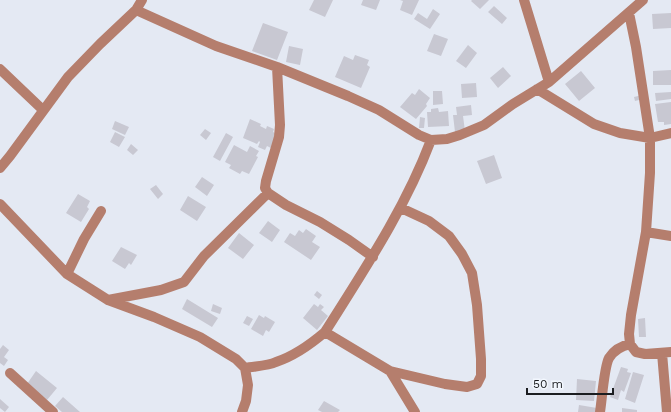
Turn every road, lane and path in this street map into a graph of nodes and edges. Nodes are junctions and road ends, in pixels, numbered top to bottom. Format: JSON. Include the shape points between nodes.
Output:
{"nodes":[{"id":1,"x":142,"y":0,"type":"edge"},
{"id":2,"x":524,"y":0,"type":"edge"},
{"id":3,"x":643,"y":0,"type":"edge"},
{"id":4,"x":136,"y":10,"type":"junction"},
{"id":5,"x":629,"y":13,"type":"junction"},
{"id":6,"x":277,"y":67,"type":"junction"},
{"id":7,"x":0,"y":70,"type":"edge"},
{"id":8,"x":549,"y":82,"type":"junction"},
{"id":9,"x":537,"y":89,"type":"junction"},
{"id":10,"x":43,"y":110,"type":"junction"},
{"id":11,"x":671,"y":133,"type":"edge"},
{"id":12,"x":650,"y":138,"type":"junction"},
{"id":13,"x":431,"y":140,"type":"junction"},
{"id":14,"x":0,"y":168,"type":"edge"},
{"id":15,"x":268,"y":193,"type":"junction"},
{"id":16,"x":0,"y":204,"type":"edge"},
{"id":17,"x":401,"y":208,"type":"junction"},
{"id":18,"x":101,"y":211,"type":"dead end"},
{"id":19,"x":646,"y":232,"type":"junction"},
{"id":20,"x":671,"y":236,"type":"edge"},
{"id":21,"x":373,"y":257,"type":"junction"},
{"id":22,"x":67,"y":274,"type":"junction"},
{"id":23,"x":108,"y":300,"type":"junction"},
{"id":24,"x":325,"y":332,"type":"junction"},
{"id":25,"x":630,"y":344,"type":"junction"},
{"id":26,"x":666,"y":353,"type":"edge"},
{"id":27,"x":245,"y":368,"type":"junction"},
{"id":28,"x":390,"y":371,"type":"junction"},
{"id":29,"x":10,"y":373,"type":"dead end"},
{"id":30,"x":53,"y":412,"type":"edge"},
{"id":31,"x":242,"y":412,"type":"edge"},
{"id":32,"x":415,"y":412,"type":"edge"},
{"id":33,"x":600,"y":412,"type":"edge"},
{"id":34,"x":667,"y":412,"type":"edge"}],
"edges":[{"from":1,"to":4,"type":"street"},
{"from":2,"to":8,"type":"street"},
{"from":3,"to":5,"type":"street"},
{"from":4,"to":6,"type":"street","via":[[216,46]]},
{"from":4,"to":10,"type":"street","via":[[68,77]]},
{"from":5,"to":8,"type":"street"},
{"from":5,"to":12,"type":"street"},
{"from":6,"to":13,"type":"street","via":[[379,110]]},
{"from":6,"to":15,"type":"street","via":[[280,131],[266,181],[265,188]]},
{"from":7,"to":10,"type":"street"},
{"from":8,"to":9,"type":"street"},
{"from":9,"to":12,"type":"street","via":[[594,124],[620,133]]},
{"from":9,"to":13,"type":"street","via":[[484,125],[447,139]]},
{"from":10,"to":14,"type":"street"},
{"from":11,"to":12,"type":"street"},
{"from":12,"to":19,"type":"street"},
{"from":13,"to":17,"type":"street"},
{"from":15,"to":21,"type":"street","via":[[320,222]]},
{"from":15,"to":23,"type":"street","via":[[204,256],[184,282],[161,290]]},
{"from":16,"to":22,"type":"street"},
{"from":17,"to":21,"type":"street"},
{"from":17,"to":28,"type":"street","via":[[429,221],[449,236],[472,273],[478,311],[481,376],[477,384],[467,387]]},
{"from":18,"to":22,"type":"street"},
{"from":19,"to":20,"type":"street"},
{"from":19,"to":25,"type":"street","via":[[631,315]]},
{"from":21,"to":24,"type":"street"},
{"from":22,"to":23,"type":"street"},
{"from":23,"to":27,"type":"street","via":[[200,337],[236,359]]},
{"from":24,"to":27,"type":"street","via":[[288,357]]},
{"from":24,"to":28,"type":"street"},
{"from":25,"to":26,"type":"street","via":[[636,352]]},
{"from":25,"to":33,"type":"street","via":[[614,351],[608,359]]},
{"from":26,"to":34,"type":"street"},
{"from":27,"to":31,"type":"street","via":[[248,385]]},
{"from":28,"to":32,"type":"street"},
{"from":29,"to":30,"type":"street"}]}
